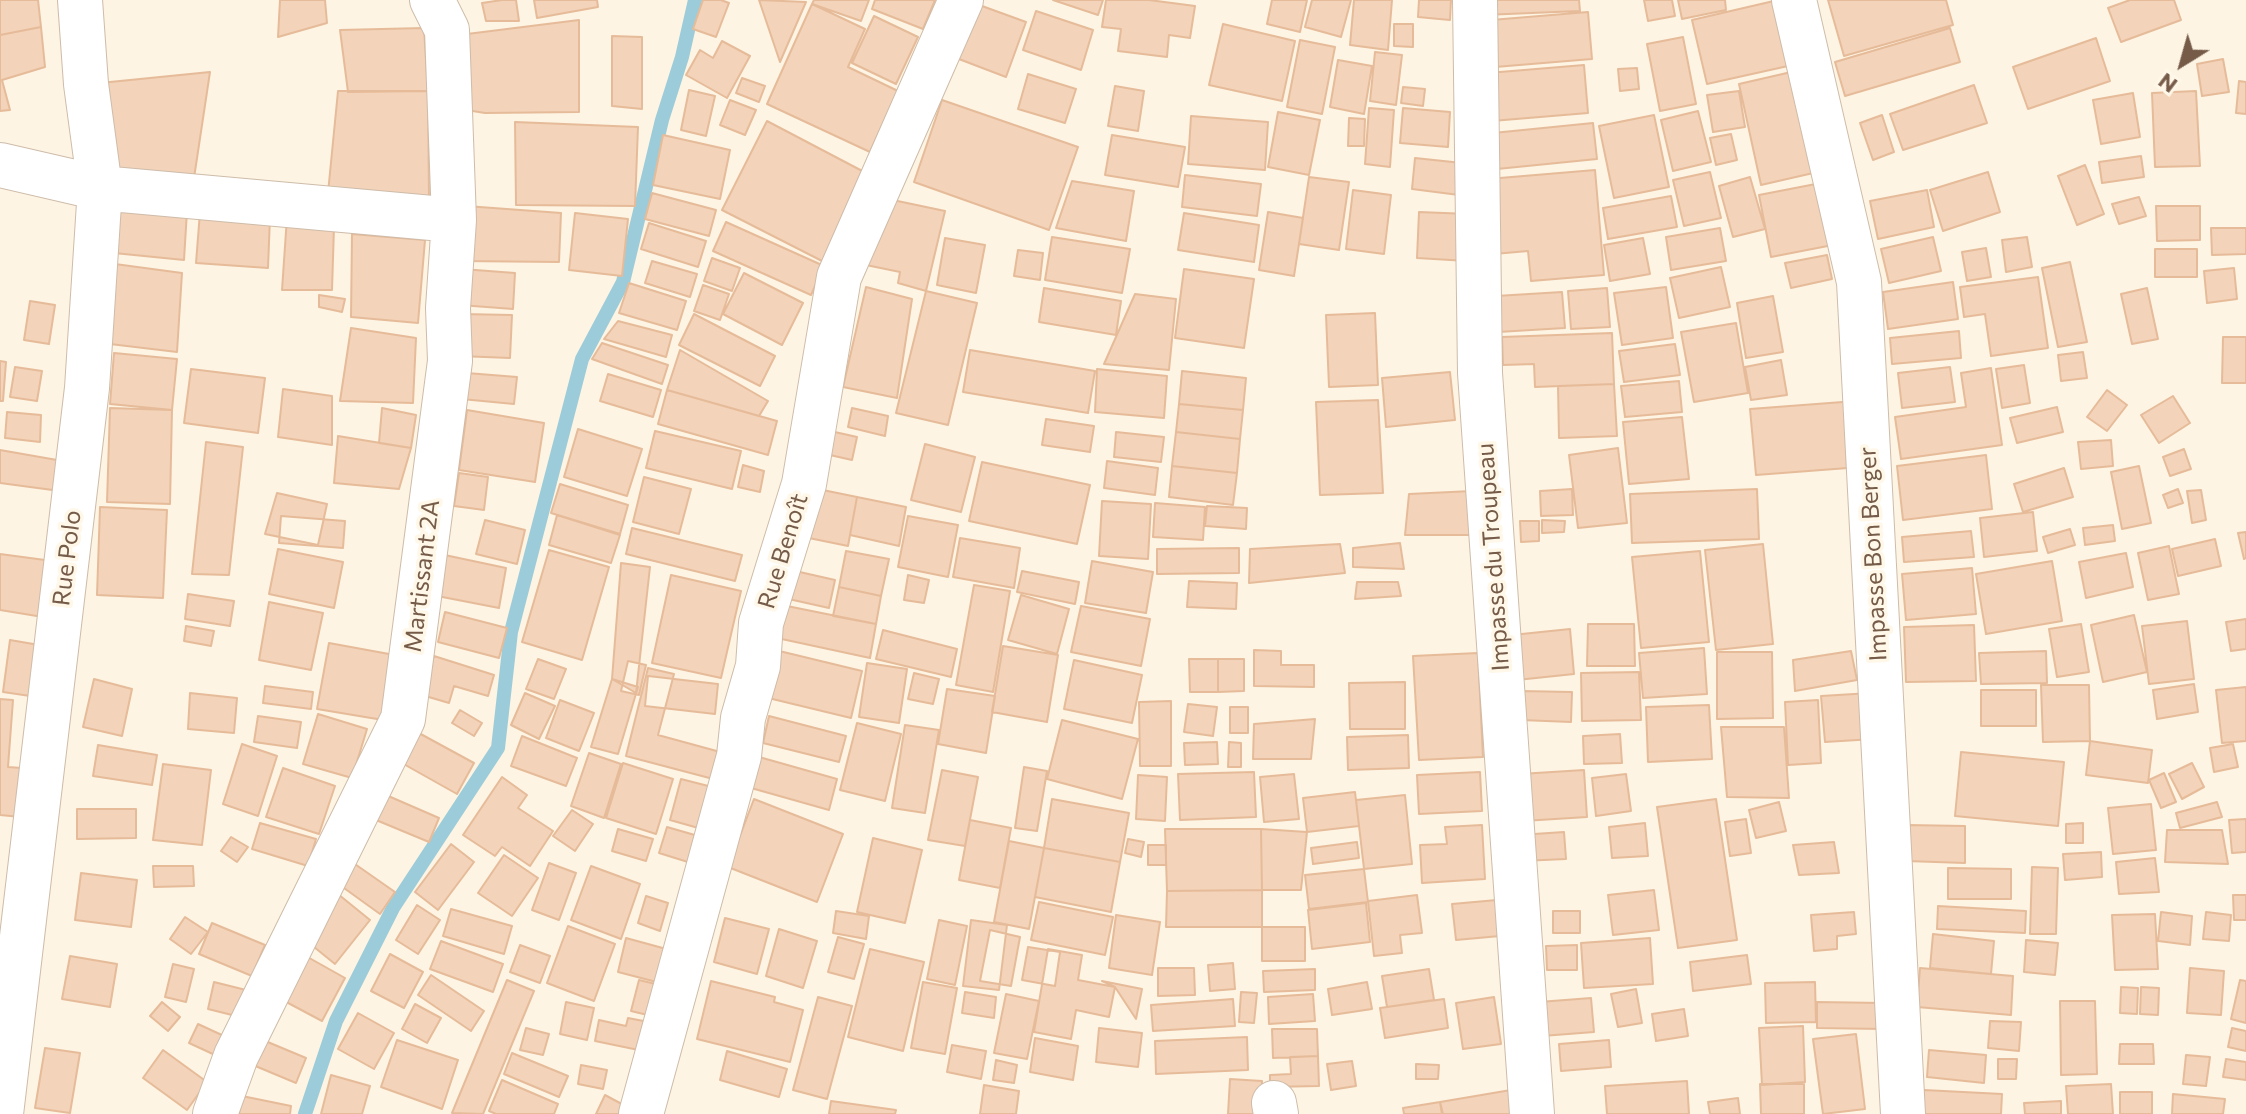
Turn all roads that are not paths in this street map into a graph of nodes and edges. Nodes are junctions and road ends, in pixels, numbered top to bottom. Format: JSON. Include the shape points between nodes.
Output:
{"nodes":[{"id":1,"x":80,"y":0,"type":"edge"},
{"id":2,"x":432,"y":0,"type":"edge"},
{"id":3,"x":961,"y":0,"type":"edge"},
{"id":4,"x":1475,"y":0,"type":"edge"},
{"id":5,"x":1794,"y":0,"type":"edge"},
{"id":6,"x":0,"y":165,"type":"edge"},
{"id":7,"x":100,"y":188,"type":"junction"},
{"id":8,"x":454,"y":220,"type":"junction"},
{"id":9,"x":1,"y":1114,"type":"edge"},
{"id":10,"x":215,"y":1114,"type":"edge"},
{"id":11,"x":641,"y":1114,"type":"edge"},
{"id":12,"x":1532,"y":1114,"type":"edge"},
{"id":13,"x":1903,"y":1114,"type":"edge"}],
"edges":[{"from":1,"to":7,"type":"street","name":"Rue Polo"},
{"from":2,"to":8,"type":"street","name":"Martissant 2A","via":[[447,30]]},
{"from":3,"to":11,"type":"street","name":"Rue Benoît","via":[[839,277],[804,484],[761,623],[758,666],[739,756]]},
{"from":4,"to":12,"type":"street","name":"Impasse du Troupeau","via":[[1480,373]]},
{"from":5,"to":13,"type":"street","name":"Impasse Bon Berger","via":[[1859,282]]},
{"from":6,"to":7,"type":"street"},
{"from":7,"to":8,"type":"street"},
{"from":7,"to":9,"type":"street","name":"Rue Polo","via":[[87,388]]},
{"from":8,"to":10,"type":"street","name":"Martissant 2A","via":[[450,361],[403,719],[236,1056]]}]}
